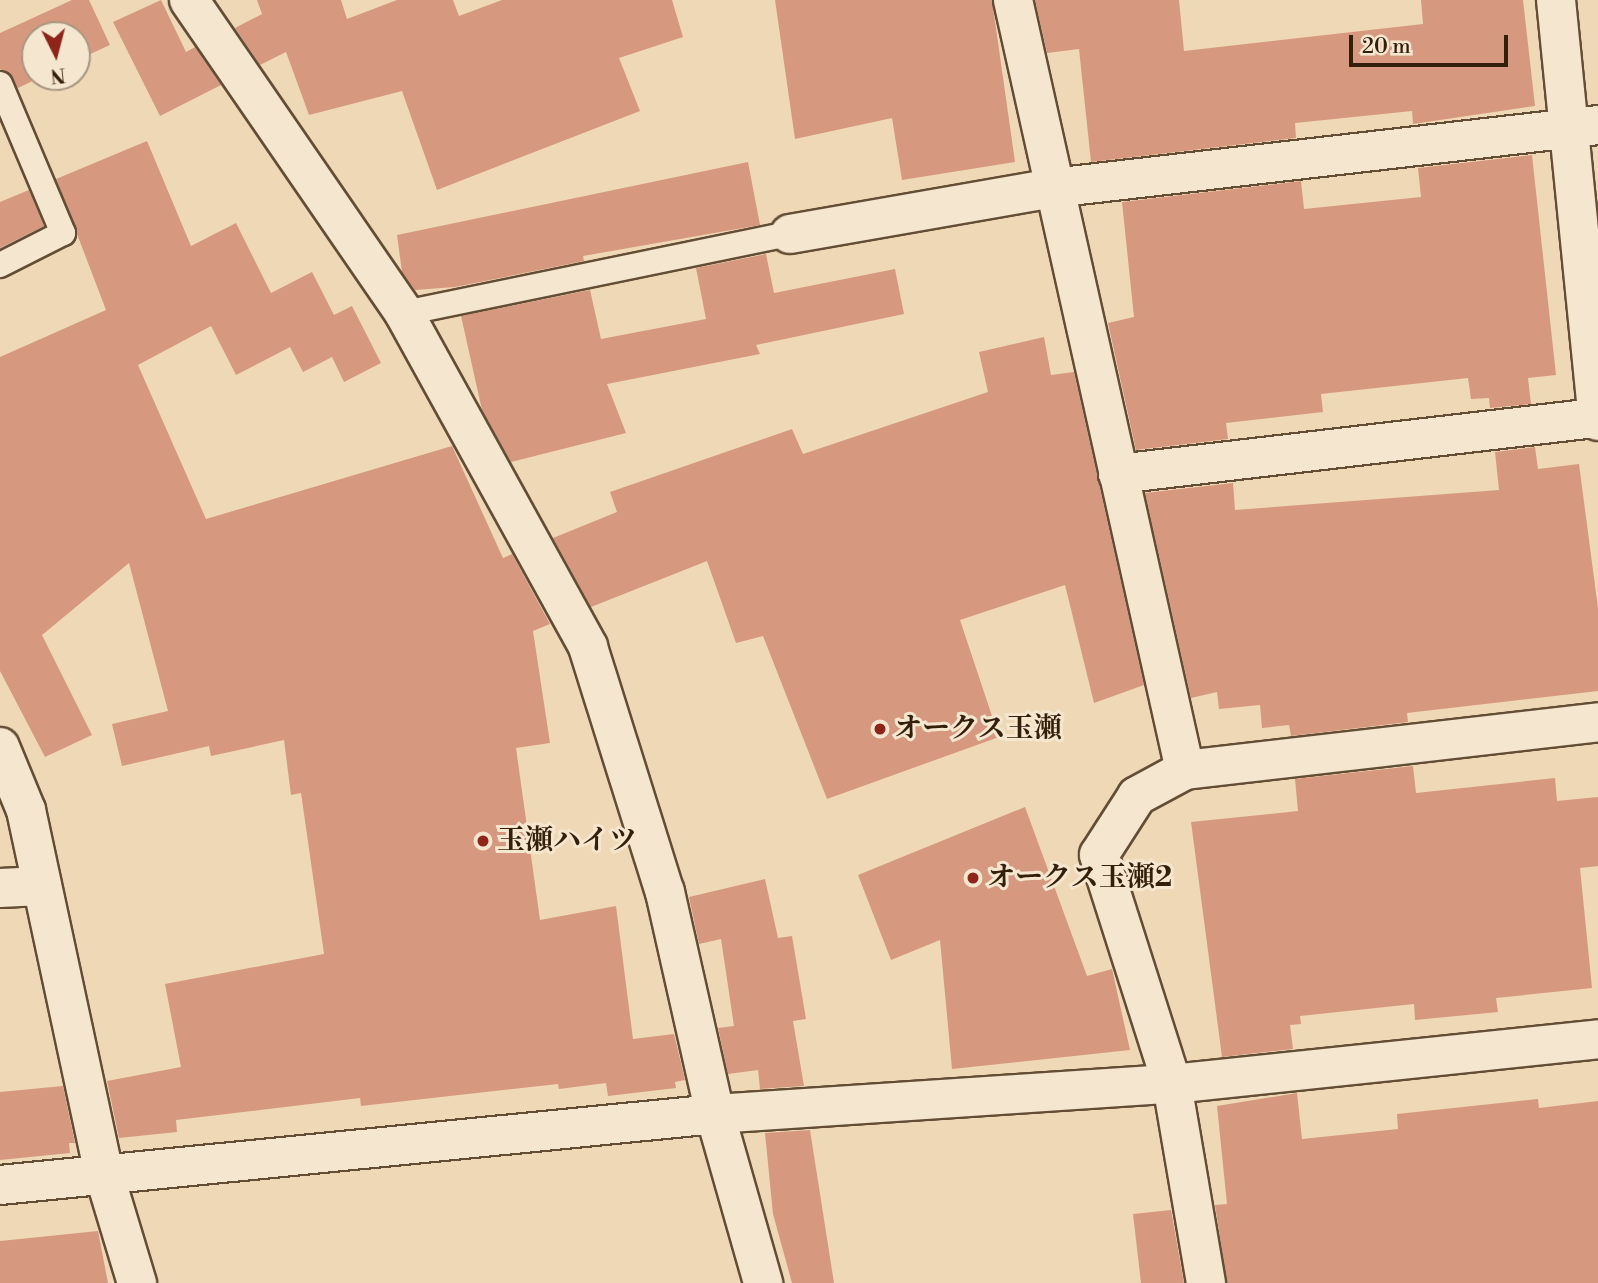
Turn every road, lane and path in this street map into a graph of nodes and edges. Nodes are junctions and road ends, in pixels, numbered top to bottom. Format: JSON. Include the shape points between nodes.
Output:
{"nodes":[{"id":1,"x":189,"y":0,"type":"edge"},
{"id":2,"x":1013,"y":0,"type":"edge"},
{"id":3,"x":1556,"y":0,"type":"edge"},
{"id":4,"x":0,"y":84,"type":"edge"},
{"id":5,"x":1584,"y":127,"type":"edge"},
{"id":6,"x":1053,"y":188,"type":"junction"},
{"id":7,"x":790,"y":234,"type":"joint"},
{"id":8,"x":0,"y":265,"type":"edge"},
{"id":9,"x":404,"y":313,"type":"junction"},
{"id":10,"x":1598,"y":419,"type":"edge"},
{"id":11,"x":1118,"y":474,"type":"junction"},
{"id":12,"x":1598,"y":722,"type":"edge"},
{"id":13,"x":0,"y":747,"type":"edge"},
{"id":14,"x":1185,"y":770,"type":"junction"},
{"id":15,"x":43,"y":886,"type":"junction"},
{"id":16,"x":0,"y":888,"type":"edge"},
{"id":17,"x":1598,"y":1039,"type":"edge"},
{"id":18,"x":1172,"y":1084,"type":"junction"},
{"id":19,"x":715,"y":1114,"type":"junction"},
{"id":20,"x":105,"y":1177,"type":"junction"},
{"id":21,"x":0,"y":1185,"type":"edge"},
{"id":22,"x":137,"y":1283,"type":"edge"},
{"id":23,"x":763,"y":1283,"type":"edge"},
{"id":24,"x":1206,"y":1283,"type":"edge"}],
"edges":[{"from":1,"to":9,"type":"street"},
{"from":2,"to":6,"type":"street"},
{"from":3,"to":5,"type":"street"},
{"from":4,"to":8,"type":"lane","via":[[63,233]]},
{"from":5,"to":6,"type":"street"},
{"from":5,"to":10,"type":"street"},
{"from":6,"to":7,"type":"street"},
{"from":6,"to":11,"type":"street"},
{"from":7,"to":9,"type":"lane"},
{"from":9,"to":19,"type":"street","via":[[588,647],[665,892]]},
{"from":10,"to":11,"type":"street"},
{"from":11,"to":14,"type":"street"},
{"from":12,"to":14,"type":"street"},
{"from":13,"to":15,"type":"street","via":[[26,810]]},
{"from":14,"to":18,"type":"street","via":[[1137,796],[1099,855]]},
{"from":15,"to":16,"type":"street"},
{"from":15,"to":20,"type":"street"},
{"from":17,"to":18,"type":"street"},
{"from":18,"to":19,"type":"street"},
{"from":18,"to":24,"type":"street"},
{"from":19,"to":20,"type":"street"},
{"from":19,"to":23,"type":"street"},
{"from":20,"to":21,"type":"street"},
{"from":20,"to":22,"type":"street"}]}
